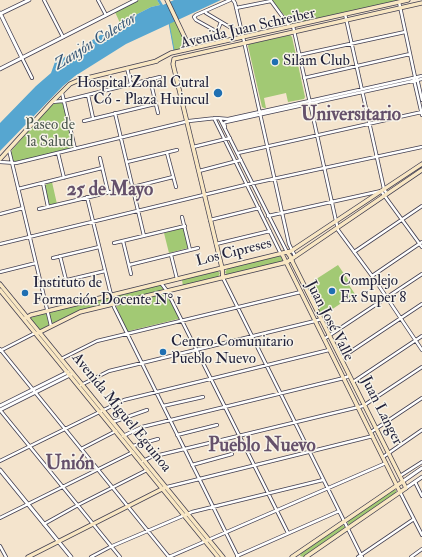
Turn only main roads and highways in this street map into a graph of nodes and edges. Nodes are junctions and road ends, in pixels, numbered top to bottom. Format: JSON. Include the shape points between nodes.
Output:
{"nodes":[{"id":1,"x":408,"y":0,"type":"edge"},
{"id":2,"x":167,"y":1,"type":"edge"},
{"id":3,"x":422,"y":3,"type":"edge"},
{"id":4,"x":184,"y":36,"type":"junction"},
{"id":5,"x":195,"y":48,"type":"junction"},
{"id":6,"x":185,"y":50,"type":"junction"},
{"id":7,"x":170,"y":54,"type":"junction"},
{"id":8,"x":194,"y":54,"type":"junction"},
{"id":9,"x":189,"y":55,"type":"junction"},
{"id":10,"x":172,"y":60,"type":"junction"},
{"id":11,"x":156,"y":61,"type":"junction"},
{"id":12,"x":0,"y":159,"type":"edge"},
{"id":13,"x":422,"y":164,"type":"edge"},
{"id":14,"x":422,"y":170,"type":"edge"},
{"id":15,"x":289,"y":251,"type":"junction"},
{"id":16,"x":282,"y":254,"type":"junction"},
{"id":17,"x":291,"y":259,"type":"junction"},
{"id":18,"x":286,"y":262,"type":"junction"},
{"id":19,"x":222,"y":268,"type":"junction"},
{"id":20,"x":223,"y":278,"type":"junction"},
{"id":21,"x":178,"y":279,"type":"junction"},
{"id":22,"x":0,"y":284,"type":"edge"},
{"id":23,"x":181,"y":288,"type":"junction"},
{"id":24,"x":1,"y":289,"type":"edge"},
{"id":25,"x":26,"y":318,"type":"junction"},
{"id":26,"x":37,"y":333,"type":"junction"},
{"id":27,"x":361,"y":406,"type":"junction"},
{"id":28,"x":101,"y":411,"type":"junction"},
{"id":29,"x":122,"y":436,"type":"junction"},
{"id":30,"x":135,"y":451,"type":"junction"},
{"id":31,"x":143,"y":461,"type":"junction"},
{"id":32,"x":402,"y":482,"type":"junction"},
{"id":33,"x":397,"y":485,"type":"junction"},
{"id":34,"x":165,"y":488,"type":"junction"},
{"id":35,"x":400,"y":492,"type":"junction"},
{"id":36,"x":207,"y":540,"type":"junction"},
{"id":37,"x":299,"y":555,"type":"edge"},
{"id":38,"x":34,"y":556,"type":"edge"},
{"id":39,"x":28,"y":557,"type":"edge"},
{"id":40,"x":218,"y":557,"type":"edge"},
{"id":41,"x":223,"y":557,"type":"edge"},
{"id":42,"x":292,"y":557,"type":"edge"},
{"id":43,"x":306,"y":557,"type":"edge"}],
"edges":[{"from":1,"to":5,"type":"main road","name":"Avenida Juan Schreiber"},
{"from":2,"to":4,"type":"main road"},
{"from":3,"to":8,"type":"main road","name":"Avenida Juan Schreiber"},
{"from":4,"to":5,"type":"main road"},
{"from":4,"to":6,"type":"main road","via":[[187,43]]},
{"from":5,"to":6,"type":"main road","name":"Avenida Juan Schreiber"},
{"from":5,"to":8,"type":"main road","via":[[197,51]]},
{"from":6,"to":7,"type":"main road","name":"Avenida Juan Schreiber"},
{"from":6,"to":9,"type":"main road"},
{"from":7,"to":10,"type":"main road","name":"Avenida Juan Schreiber","via":[[174,55]]},
{"from":7,"to":11,"type":"main road"},
{"from":8,"to":9,"type":"main road","name":"Avenida Juan Schreiber"},
{"from":9,"to":10,"type":"main road","name":"Avenida Juan Schreiber"},
{"from":10,"to":11,"type":"main road"},
{"from":10,"to":19,"type":"main road"},
{"from":11,"to":12,"type":"main road","via":[[75,81],[61,92]]},
{"from":13,"to":15,"type":"main road","name":"Los Cipreses"},
{"from":14,"to":17,"type":"main road","name":"Los Cipreses"},
{"from":15,"to":16,"type":"main road","name":"Los Cipreses"},
{"from":15,"to":17,"type":"main road","name":"Juan Langer"},
{"from":16,"to":18,"type":"main road","name":"Juan José Valle"},
{"from":16,"to":19,"type":"main road","name":"Los Cipreses"},
{"from":17,"to":18,"type":"main road","name":"Los Cipreses"},
{"from":17,"to":27,"type":"main road","name":"Juan Langer","via":[[353,382]]},
{"from":18,"to":20,"type":"main road","name":"Los Cipreses"},
{"from":18,"to":27,"type":"main road","name":"Juan José Valle","via":[[344,378]]},
{"from":19,"to":20,"type":"main road"},
{"from":19,"to":21,"type":"main road","name":"Los Cipreses"},
{"from":20,"to":23,"type":"main road","name":"Los Cipreses"},
{"from":21,"to":23,"type":"main road","via":[[181,280]]},
{"from":21,"to":25,"type":"main road","name":"Los Cipreses"},
{"from":22,"to":24,"type":"main road","name":"Avenida Miguel Eguinoa"},
{"from":23,"to":26,"type":"main road","name":"Los Cipreses","via":[[79,312]]},
{"from":24,"to":25,"type":"main road","name":"Avenida Miguel Eguinoa"},
{"from":25,"to":26,"type":"main road","name":"Avenida Miguel Eguinoa"},
{"from":26,"to":28,"type":"main road","name":"Avenida Miguel Eguinoa"},
{"from":27,"to":32,"type":"main road","name":"Juan Langer","via":[[376,429]]},
{"from":27,"to":33,"type":"main road","name":"Juan José Valle"},
{"from":28,"to":29,"type":"main road","name":"Avenida Miguel Eguinoa"},
{"from":28,"to":29,"type":"main road","name":"Avenida Miguel Eguinoa","via":[[113,422]]},
{"from":29,"to":30,"type":"main road","name":"Avenida Miguel Eguinoa"},
{"from":29,"to":30,"type":"main road","name":"Avenida Miguel Eguinoa"},
{"from":30,"to":31,"type":"main road","name":"Avenida Miguel Eguinoa"},
{"from":31,"to":34,"type":"main road","name":"Avenida Miguel Eguinoa"},
{"from":31,"to":34,"type":"main road","name":"Avenida Miguel Eguinoa","via":[[147,470]]},
{"from":32,"to":33,"type":"main road"},
{"from":32,"to":35,"type":"main road","name":"Juan Langer","via":[[406,488]]},
{"from":33,"to":35,"type":"main road","name":"Juan José Valle"},
{"from":33,"to":37,"type":"main road"},
{"from":34,"to":36,"type":"main road","name":"Avenida Miguel Eguinoa"},
{"from":34,"to":38,"type":"main road"},
{"from":35,"to":43,"type":"main road"},
{"from":36,"to":40,"type":"main road","name":"Avenida Miguel Eguinoa"},
{"from":36,"to":41,"type":"main road","name":"Avenida Miguel Eguinoa"},
{"from":37,"to":42,"type":"main road"},
{"from":38,"to":39,"type":"main road"}]}
